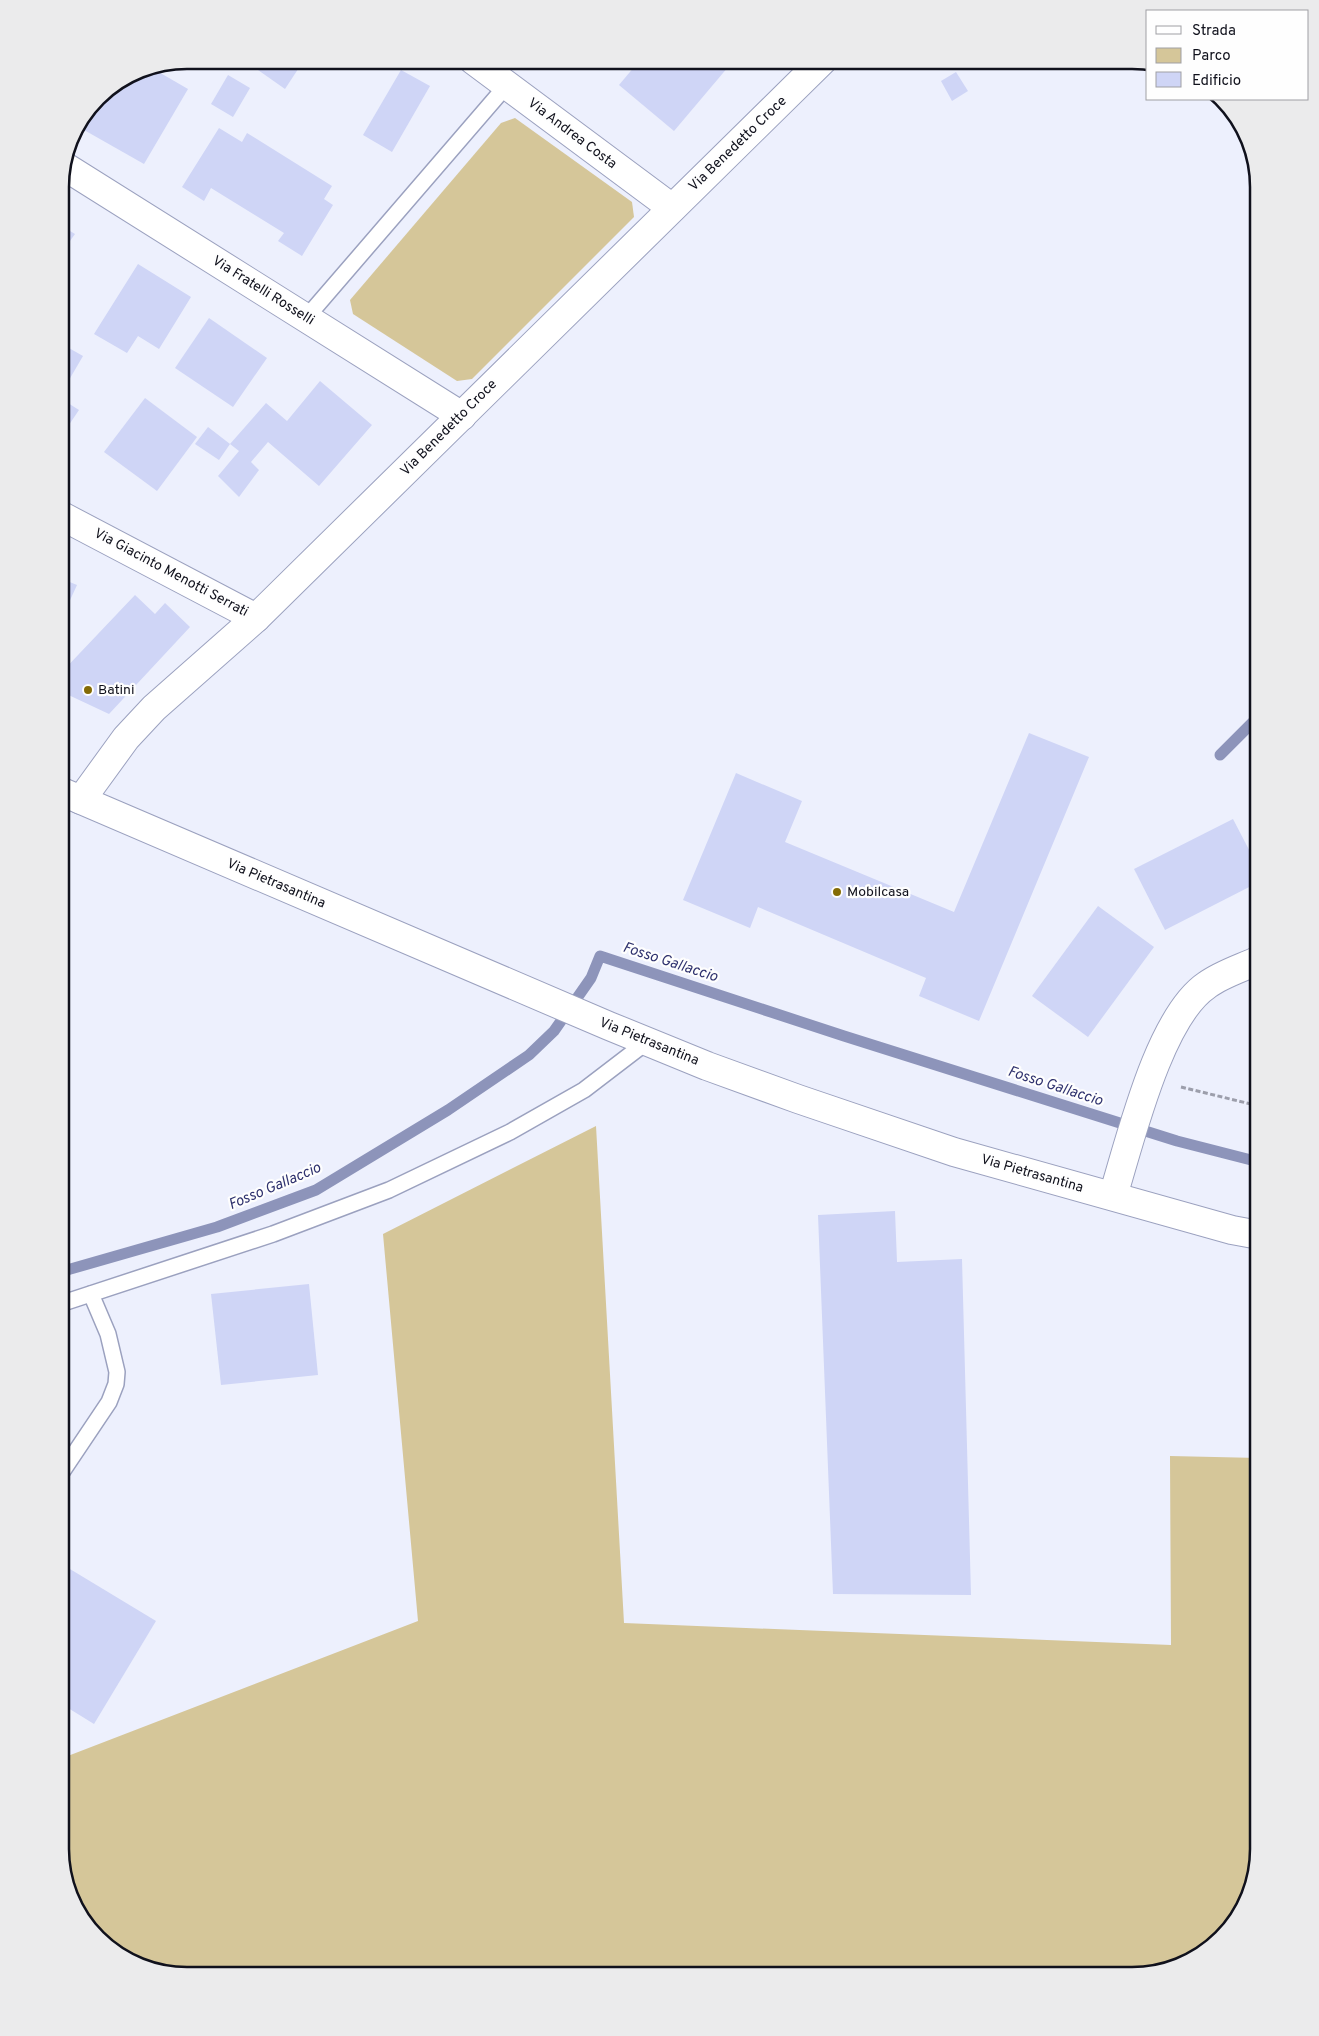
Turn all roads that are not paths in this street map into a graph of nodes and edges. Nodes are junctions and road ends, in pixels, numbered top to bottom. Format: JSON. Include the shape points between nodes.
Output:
{"nodes":[{"id":1,"x":485,"y":69,"type":"edge"},
{"id":2,"x":814,"y":69,"type":"edge"},
{"id":3,"x":507,"y":85,"type":"junction"},
{"id":4,"x":70,"y":170,"type":"edge"},
{"id":5,"x":672,"y":208,"type":"junction"},
{"id":6,"x":306,"y":318,"type":"junction"},
{"id":7,"x":462,"y":416,"type":"junction"},
{"id":8,"x":69,"y":520,"type":"edge"},
{"id":9,"x":256,"y":618,"type":"junction"},
{"id":10,"x":70,"y":795,"type":"edge"},
{"id":11,"x":1250,"y":964,"type":"edge"},
{"id":12,"x":648,"y":1041,"type":"junction"},
{"id":13,"x":1113,"y":1196,"type":"junction"},
{"id":14,"x":1250,"y":1234,"type":"edge"},
{"id":15,"x":91,"y":1294,"type":"junction"},
{"id":16,"x":69,"y":1301,"type":"edge"},
{"id":17,"x":69,"y":1462,"type":"edge"}],
"edges":[{"from":1,"to":3,"type":"street","name":"Via Andrea Costa"},
{"from":2,"to":5,"type":"street","name":"Via Benedetto Croce"},
{"from":3,"to":5,"type":"street","name":"Via Andrea Costa"},
{"from":3,"to":6,"type":"lane"},
{"from":4,"to":6,"type":"street","name":"Via Fratelli Rosselli"},
{"from":5,"to":7,"type":"street","name":"Via Benedetto Croce"},
{"from":6,"to":7,"type":"street","name":"Via Fratelli Rosselli"},
{"from":7,"to":9,"type":"street","name":"Via Benedetto Croce"},
{"from":8,"to":9,"type":"street","name":"Via Giacinto Menotti Serrati"},
{"from":9,"to":10,"type":"street","name":"Via Benedetto Croce","via":[[154,708]]},
{"from":10,"to":12,"type":"street","name":"Via Pietrasantina"},
{"from":11,"to":13,"type":"street","via":[[1207,985],[1188,1002],[1147,1084]]},
{"from":12,"to":13,"type":"street","name":"Via Pietrasantina","via":[[798,1100],[954,1152]]},
{"from":12,"to":15,"type":"lane","via":[[584,1090],[510,1132],[388,1190],[273,1234]]},
{"from":13,"to":14,"type":"street","name":"Via Pietrasantina"},
{"from":15,"to":16,"type":"lane"},
{"from":15,"to":17,"type":"lane","via":[[108,1334],[117,1372],[116,1384],[109,1402]]}]}
